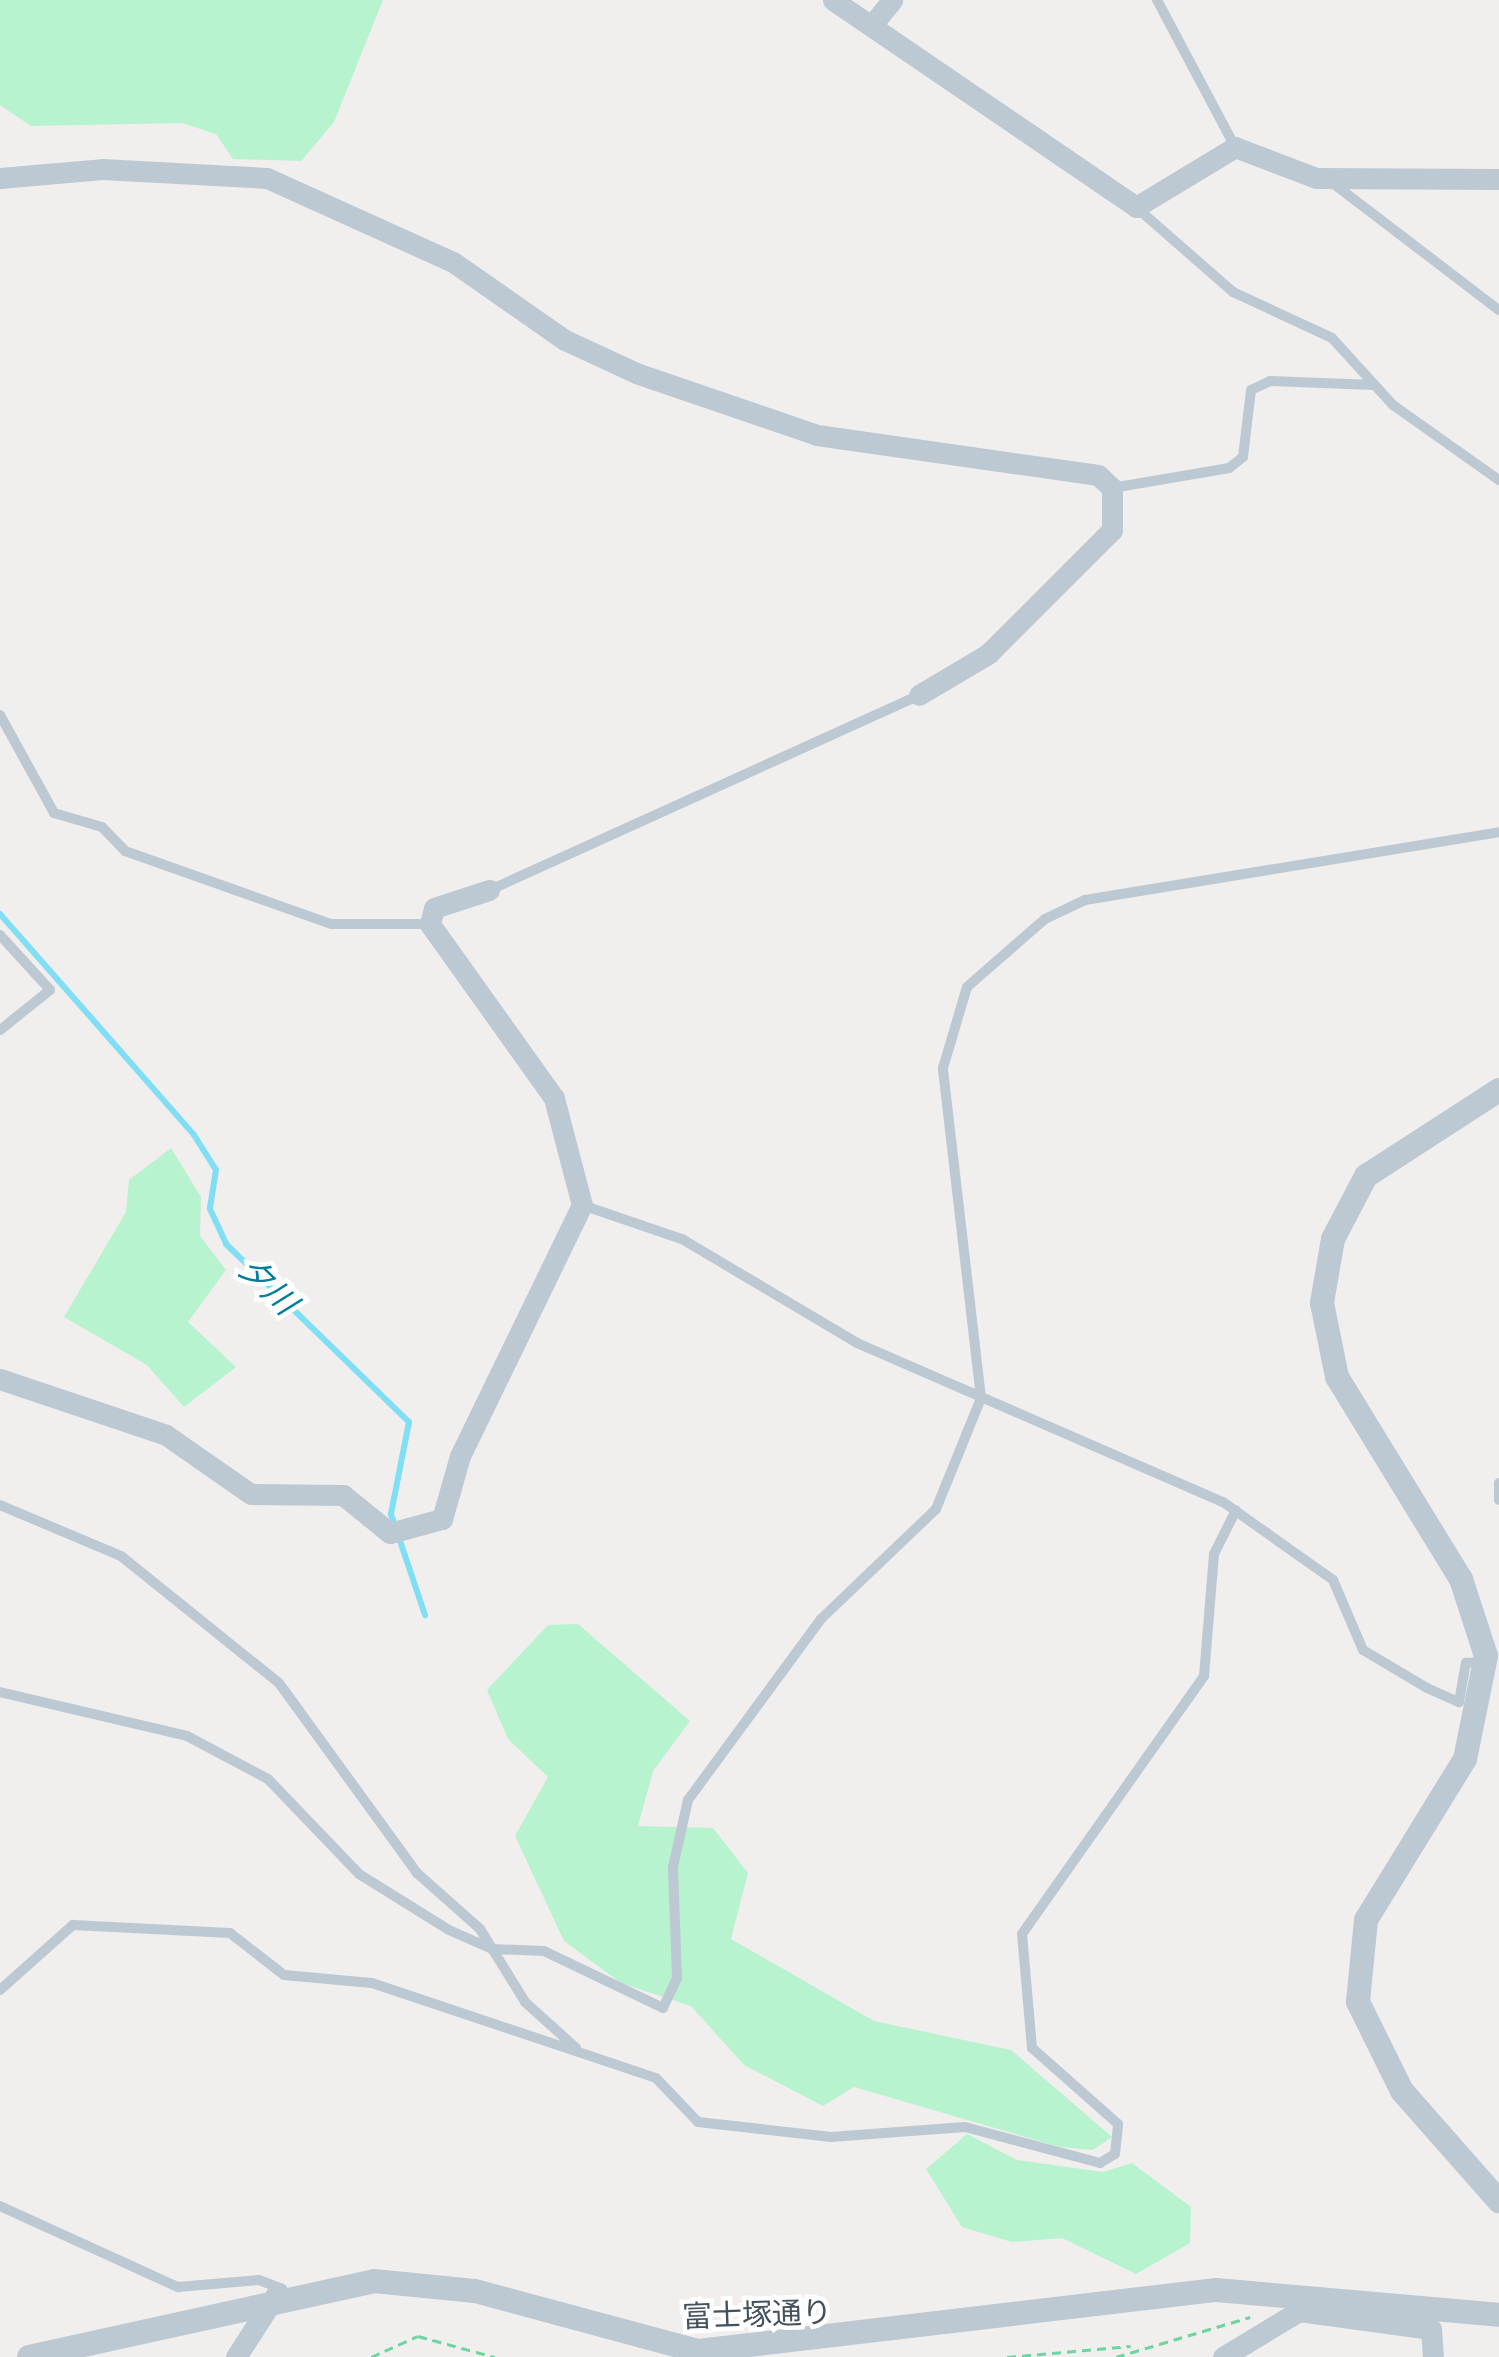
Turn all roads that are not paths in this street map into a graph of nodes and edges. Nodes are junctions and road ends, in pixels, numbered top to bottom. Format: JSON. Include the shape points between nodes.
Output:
{"nodes":[{"id":1,"x":833,"y":0,"type":"edge"},
{"id":2,"x":892,"y":0,"type":"edge"},
{"id":3,"x":1157,"y":0,"type":"edge"},
{"id":4,"x":872,"y":25,"type":"junction"},
{"id":5,"x":1235,"y":147,"type":"junction"},
{"id":6,"x":0,"y":178,"type":"edge"},
{"id":7,"x":1328,"y":178,"type":"junction"},
{"id":8,"x":1499,"y":179,"type":"edge"},
{"id":9,"x":1136,"y":207,"type":"junction"},
{"id":10,"x":1499,"y":310,"type":"edge"},
{"id":11,"x":1374,"y":385,"type":"junction"},
{"id":12,"x":1499,"y":480,"type":"edge"},
{"id":13,"x":1112,"y":488,"type":"junction"},
{"id":14,"x":919,"y":695,"type":"joint"},
{"id":15,"x":0,"y":715,"type":"edge"},
{"id":16,"x":1499,"y":832,"type":"edge"},
{"id":17,"x":490,"y":890,"type":"joint"},
{"id":18,"x":430,"y":924,"type":"junction"},
{"id":19,"x":0,"y":935,"type":"edge"},
{"id":20,"x":0,"y":1030,"type":"edge"},
{"id":21,"x":1499,"y":1090,"type":"edge"},
{"id":22,"x":582,"y":1205,"type":"junction"},
{"id":23,"x":0,"y":1379,"type":"edge"},
{"id":24,"x":981,"y":1399,"type":"junction"},
{"id":25,"x":1499,"y":1483,"type":"edge"},
{"id":26,"x":1499,"y":1500,"type":"edge"},
{"id":27,"x":0,"y":1505,"type":"edge"},
{"id":28,"x":1236,"y":1510,"type":"junction"},
{"id":29,"x":1485,"y":1661,"type":"junction"},
{"id":30,"x":0,"y":1692,"type":"edge"},
{"id":31,"x":492,"y":1949,"type":"junction"},
{"id":32,"x":0,"y":1990,"type":"edge"},
{"id":33,"x":578,"y":2050,"type":"junction"},
{"id":34,"x":1499,"y":2201,"type":"edge"},
{"id":35,"x":0,"y":2206,"type":"edge"},
{"id":36,"x":282,"y":2293,"type":"junction"},
{"id":37,"x":1299,"y":2301,"type":"junction"},
{"id":38,"x":1499,"y":2315,"type":"edge"},
{"id":39,"x":28,"y":2357,"type":"edge"},
{"id":40,"x":236,"y":2357,"type":"edge"},
{"id":41,"x":1222,"y":2357,"type":"edge"},
{"id":42,"x":1433,"y":2357,"type":"edge"}],
"edges":[{"from":1,"to":4,"type":"street"},
{"from":2,"to":4,"type":"street"},
{"from":3,"to":5,"type":"lane"},
{"from":4,"to":9,"type":"street"},
{"from":5,"to":7,"type":"street"},
{"from":5,"to":9,"type":"street"},
{"from":6,"to":13,"type":"street","via":[[102,169],[267,178],[453,262],[565,340],[637,373],[817,435],[1036,460]]},
{"from":7,"to":8,"type":"street"},
{"from":7,"to":10,"type":"lane"},
{"from":9,"to":11,"type":"lane","via":[[1232,292],[1332,338]]},
{"from":11,"to":12,"type":"lane"},
{"from":11,"to":13,"type":"lane","via":[[1270,381],[1251,390],[1243,458],[1228,468]]},
{"from":13,"to":14,"type":"street","via":[[1112,530],[988,654]]},
{"from":14,"to":17,"type":"lane"},
{"from":15,"to":18,"type":"lane","via":[[54,813],[102,827],[125,851],[331,924]]},
{"from":16,"to":24,"type":"lane","via":[[1085,900],[1045,919],[967,987],[943,1068]]},
{"from":17,"to":18,"type":"street","via":[[434,908]]},
{"from":18,"to":22,"type":"street","via":[[554,1097]]},
{"from":19,"to":20,"type":"lane","via":[[50,990]]},
{"from":21,"to":29,"type":"street","via":[[1366,1176],[1333,1238],[1322,1303],[1337,1377],[1462,1579]]},
{"from":22,"to":23,"type":"street","via":[[460,1456],[442,1519],[420,1532],[390,1533],[343,1495],[251,1494],[166,1435]]},
{"from":22,"to":24,"type":"lane","via":[[682,1239],[857,1343]]},
{"from":24,"to":28,"type":"lane"},
{"from":24,"to":31,"type":"lane","via":[[936,1509],[821,1619],[688,1800],[673,1867],[674,1998],[638,2005],[544,1951]]},
{"from":25,"to":26,"type":"lane"},
{"from":27,"to":31,"type":"lane","via":[[121,1556],[279,1683],[417,1873]]},
{"from":28,"to":29,"type":"lane","via":[[1333,1580],[1378,1661],[1459,1702],[1466,1663]]},
{"from":28,"to":33,"type":"lane","via":[[1214,1554],[1204,1676],[1022,1934],[1032,2048],[1118,2124],[1114,2154],[1076,2161],[965,2127],[831,2137],[698,2122],[656,2078]]},
{"from":29,"to":34,"type":"street","via":[[1465,1759],[1381,1891],[1354,1971],[1382,2060]]},
{"from":30,"to":31,"type":"lane","via":[[217,1750],[268,1779],[359,1874]]},
{"from":31,"to":33,"type":"lane","via":[[525,2002]]},
{"from":32,"to":33,"type":"lane","via":[[52,1937],[111,1921],[230,1933],[284,1975],[372,1983]]},
{"from":35,"to":36,"type":"lane","via":[[178,2287],[259,2280]]},
{"from":36,"to":37,"type":"street","name":"富士塚通り","via":[[374,2281],[475,2291],[698,2351],[1216,2290]]},
{"from":36,"to":39,"type":"street","name":"富士塚通り"},
{"from":36,"to":40,"type":"street"},
{"from":37,"to":38,"type":"street","name":"富士塚通り"},
{"from":37,"to":41,"type":"street"},
{"from":37,"to":42,"type":"street","via":[[1431,2329]]}]}
